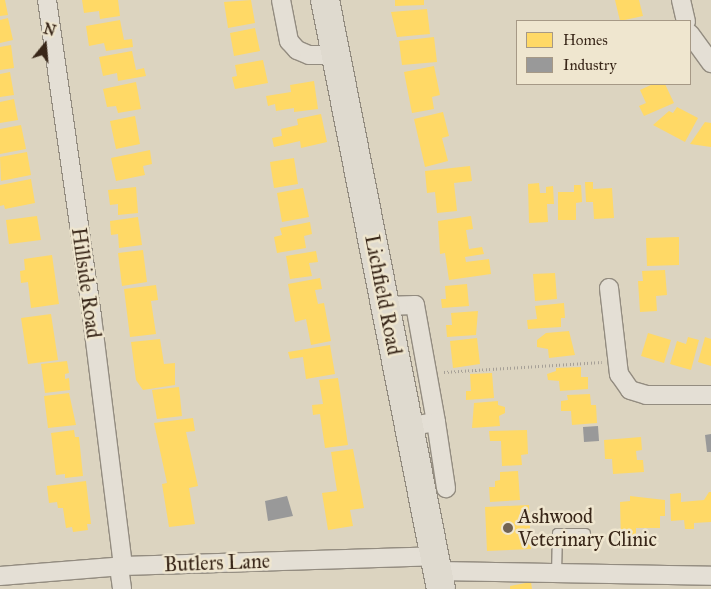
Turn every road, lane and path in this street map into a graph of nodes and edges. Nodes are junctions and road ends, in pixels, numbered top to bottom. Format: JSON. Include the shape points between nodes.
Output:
{"nodes":[{"id":1,"x":47,"y":0,"type":"edge"},
{"id":2,"x":281,"y":0,"type":"edge"},
{"id":3,"x":325,"y":0,"type":"edge"},
{"id":4,"x":681,"y":0,"type":"edge"},
{"id":5,"x":686,"y":20,"type":"edge"},
{"id":6,"x":691,"y":35,"type":"edge"},
{"id":7,"x":336,"y":55,"type":"junction"},
{"id":8,"x":711,"y":63,"type":"edge"},
{"id":9,"x":609,"y":288,"type":"dead end"},
{"id":10,"x":385,"y":306,"type":"junction"},
{"id":11,"x":618,"y":361,"type":"junction"},
{"id":12,"x":427,"y":373,"type":"junction"},
{"id":13,"x":711,"y":395,"type":"edge"},
{"id":14,"x":423,"y":424,"type":"junction"},
{"id":15,"x":446,"y":488,"type":"dead end"},
{"id":16,"x":585,"y":533,"type":"dead end"},
{"id":17,"x":121,"y":566,"type":"junction"},
{"id":18,"x":438,"y":572,"type":"edge"},
{"id":19,"x":556,"y":573,"type":"junction"},
{"id":20,"x":0,"y":576,"type":"edge"},
{"id":21,"x":711,"y":576,"type":"edge"},
{"id":22,"x":122,"y":589,"type":"edge"}],
"edges":[{"from":1,"to":17,"type":"street","name":"Hillside Road","via":[[92,317]]},
{"from":2,"to":7,"type":"street","via":[[290,41],[297,50],[309,55]]},
{"from":3,"to":7,"type":"main road","name":"Lichfield Road"},
{"from":4,"to":5,"type":"street"},
{"from":6,"to":8,"type":"street"},
{"from":7,"to":10,"type":"main road","name":"Lichfield Road"},
{"from":9,"to":11,"type":"street"},
{"from":10,"to":12,"type":"street","via":[[415,305]]},
{"from":10,"to":14,"type":"main road","name":"Lichfield Road"},
{"from":11,"to":12,"type":"path"},
{"from":11,"to":13,"type":"street","via":[[619,374],[630,390],[646,395]]},
{"from":12,"to":14,"type":"street"},
{"from":14,"to":15,"type":"street"},
{"from":14,"to":18,"type":"main road","name":"Lichfield Road"},
{"from":16,"to":19,"type":"lane","via":[[557,533]]},
{"from":17,"to":18,"type":"street","name":"Butlers Lane"},
{"from":17,"to":20,"type":"street","name":"Butlers Lane"},
{"from":17,"to":22,"type":"street","name":"Hillside Road"},
{"from":18,"to":19,"type":"street","name":"Butlers Lane"},
{"from":19,"to":21,"type":"street","name":"Butlers Lane"}]}
